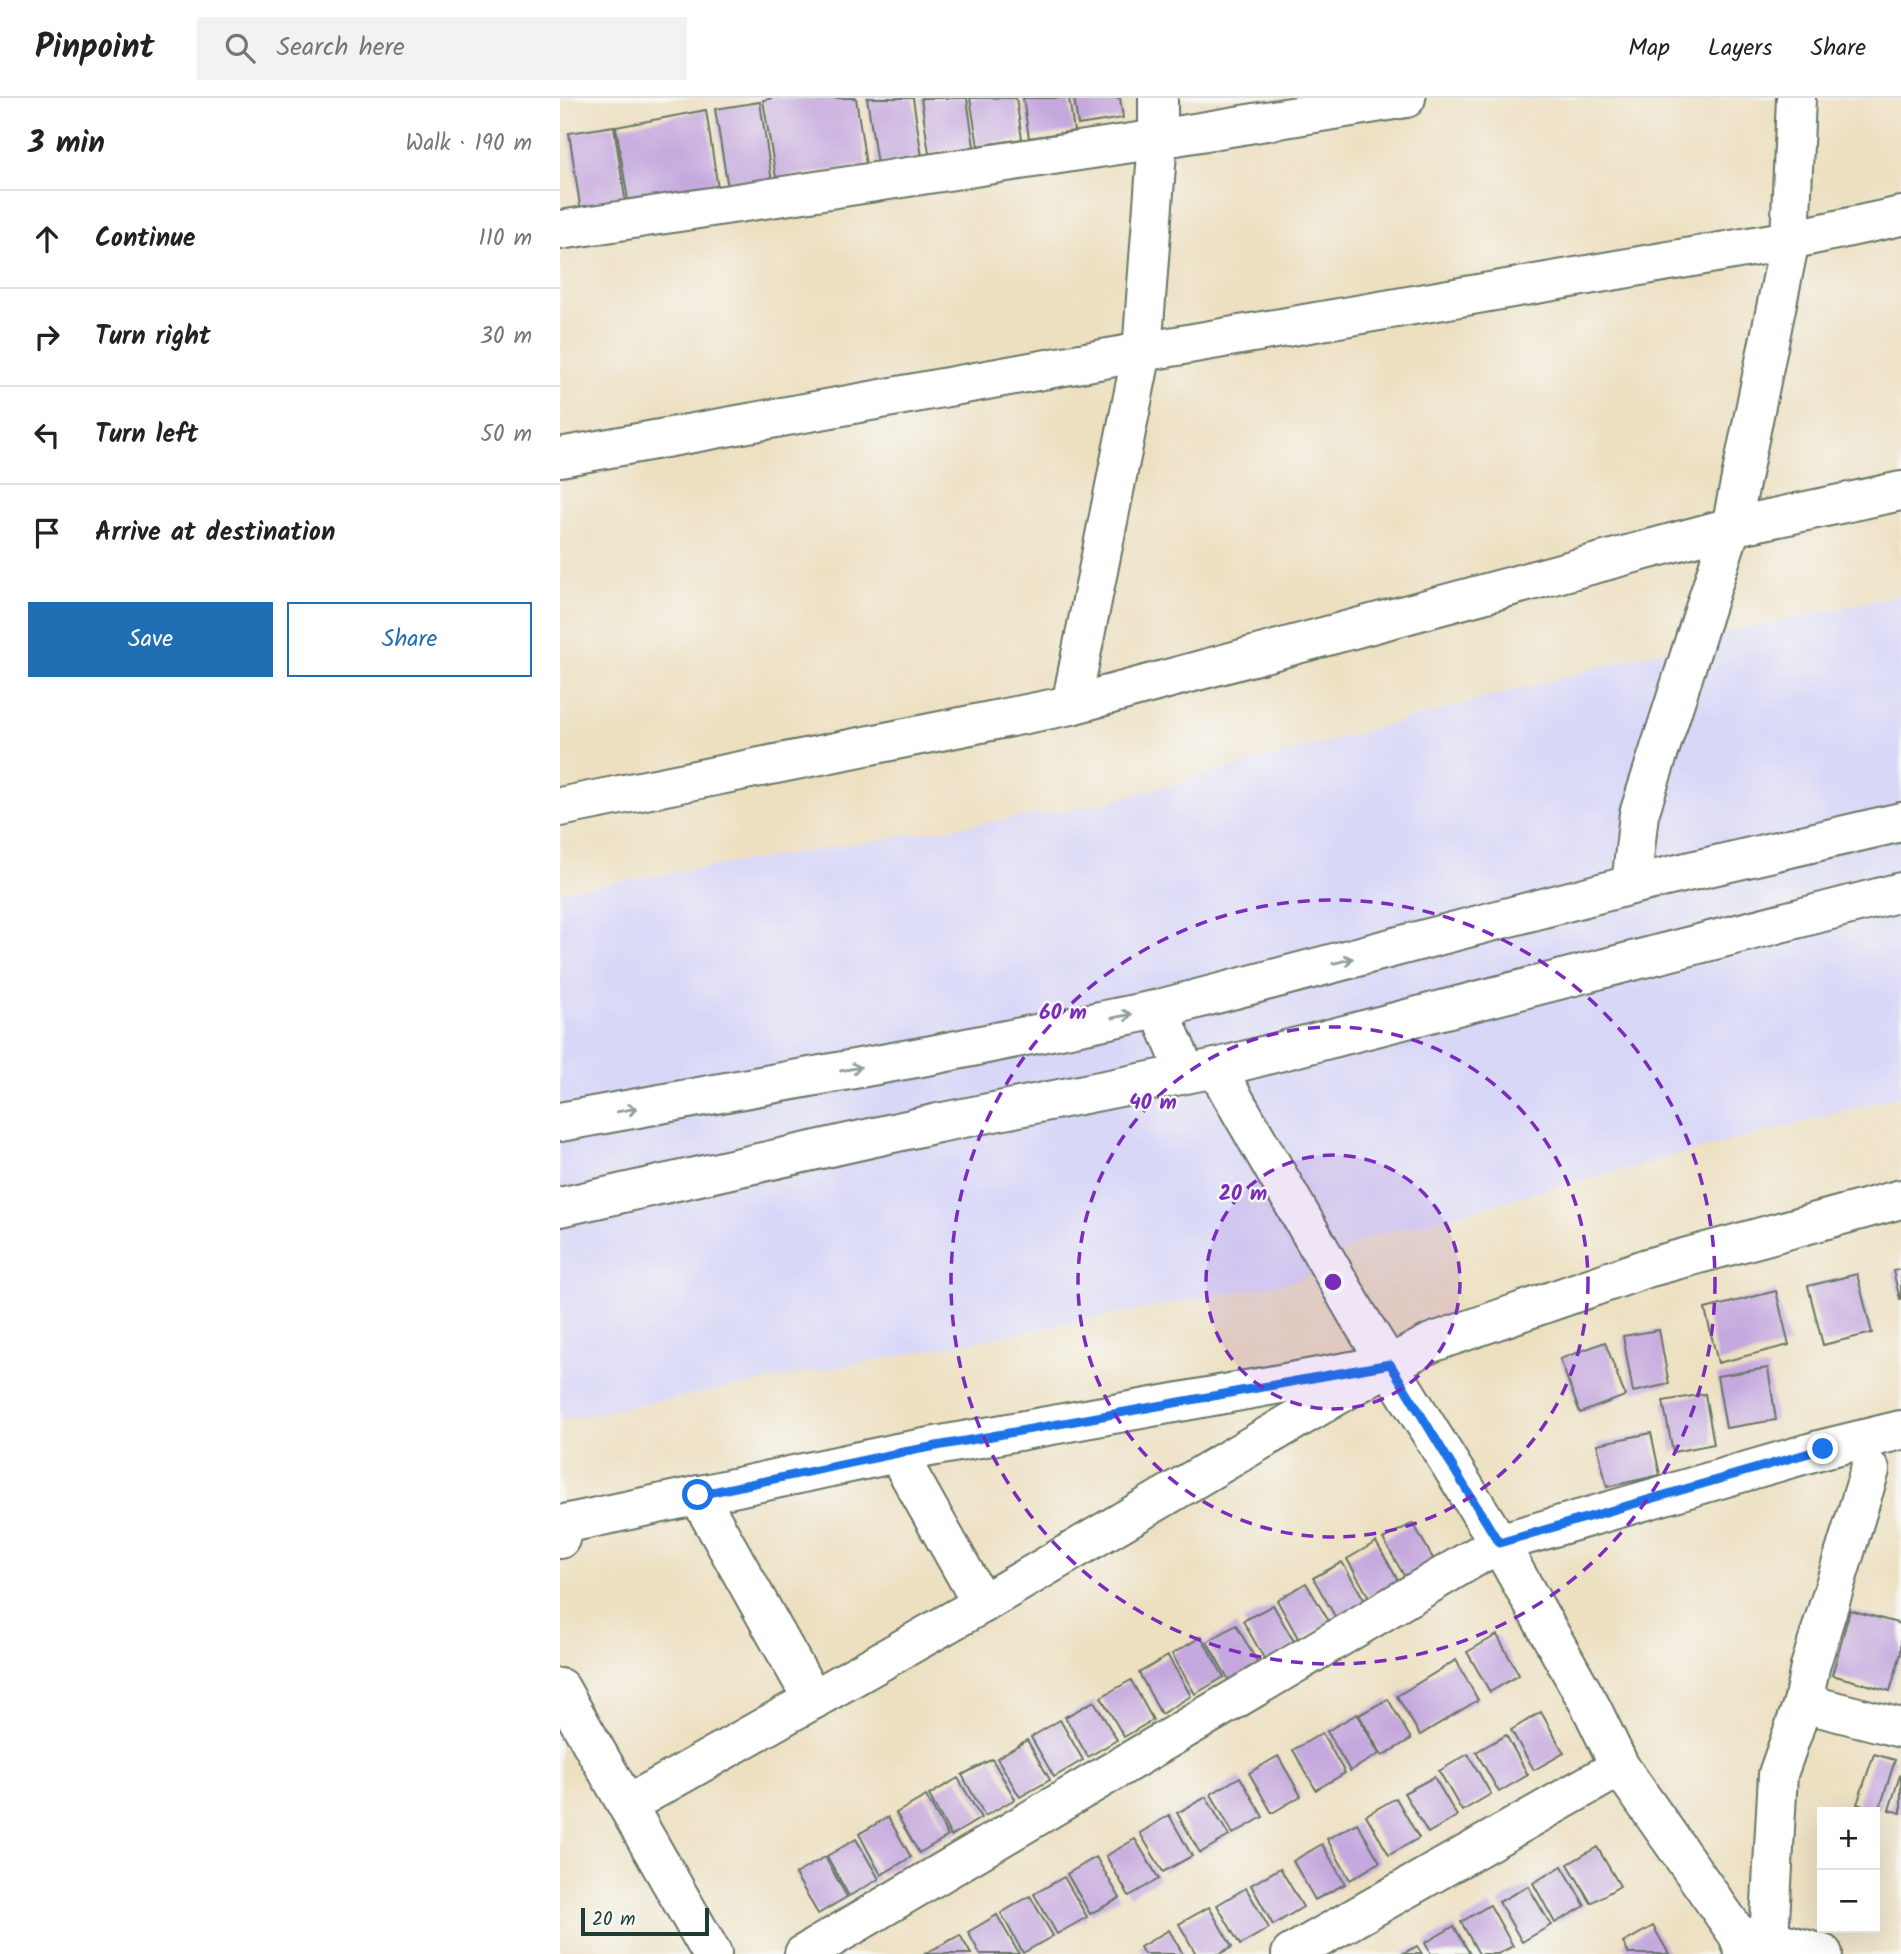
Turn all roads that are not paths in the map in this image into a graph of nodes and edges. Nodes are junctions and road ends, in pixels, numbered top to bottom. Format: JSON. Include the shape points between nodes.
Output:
{"nodes":[{"id":1,"x":1158,"y":98,"type":"edge"},
{"id":2,"x":1406,"y":98,"type":"edge"},
{"id":3,"x":1796,"y":98,"type":"edge"},
{"id":4,"x":1158,"y":139,"type":"junction"},
{"id":5,"x":1901,"y":216,"type":"edge"},
{"id":6,"x":560,"y":230,"type":"edge"},
{"id":7,"x":1790,"y":240,"type":"junction"},
{"id":8,"x":1142,"y":352,"type":"junction"},
{"id":9,"x":560,"y":457,"type":"edge"},
{"id":10,"x":1901,"y":491,"type":"edge"},
{"id":11,"x":1731,"y":527,"type":"junction"},
{"id":12,"x":1072,"y":705,"type":"junction"},
{"id":13,"x":560,"y":807,"type":"edge"},
{"id":14,"x":1901,"y":822,"type":"edge"},
{"id":15,"x":1631,"y":885,"type":"junction"},
{"id":16,"x":1901,"y":892,"type":"edge"},
{"id":17,"x":1158,"y":1009,"type":"junction"},
{"id":18,"x":1201,"y":1071,"type":"junction"},
{"id":19,"x":560,"y":1122,"type":"edge"},
{"id":20,"x":1901,"y":1199,"type":"edge"},
{"id":21,"x":560,"y":1207,"type":"edge"},
{"id":22,"x":1390,"y":1364,"type":"junction"},
{"id":23,"x":1901,"y":1430,"type":"edge"},
{"id":24,"x":1823,"y":1449,"type":"junction"},
{"id":25,"x":898,"y":1453,"type":"junction"},
{"id":26,"x":1886,"y":1475,"type":"edge"},
{"id":27,"x":698,"y":1495,"type":"junction"},
{"id":28,"x":560,"y":1539,"type":"edge"},
{"id":29,"x":1499,"y":1543,"type":"junction"},
{"id":30,"x":982,"y":1604,"type":"junction"},
{"id":31,"x":560,"y":1688,"type":"edge"},
{"id":32,"x":813,"y":1700,"type":"junction"},
{"id":33,"x":1803,"y":1703,"type":"junction"},
{"id":34,"x":1901,"y":1728,"type":"edge"},
{"id":35,"x":1620,"y":1767,"type":"junction"},
{"id":36,"x":627,"y":1805,"type":"junction"},
{"id":37,"x":1751,"y":1943,"type":"edge"},
{"id":38,"x":712,"y":1954,"type":"edge"},
{"id":39,"x":804,"y":1954,"type":"edge"},
{"id":40,"x":1291,"y":1954,"type":"edge"},
{"id":41,"x":1822,"y":1954,"type":"edge"}],
"edges":[{"from":1,"to":4,"type":"street"},
{"from":2,"to":4,"type":"street"},
{"from":3,"to":7,"type":"street"},
{"from":4,"to":6,"type":"street"},
{"from":4,"to":8,"type":"street"},
{"from":5,"to":7,"type":"street"},
{"from":7,"to":8,"type":"street"},
{"from":7,"to":11,"type":"street"},
{"from":8,"to":9,"type":"street"},
{"from":8,"to":12,"type":"street"},
{"from":10,"to":11,"type":"street"},
{"from":11,"to":12,"type":"street"},
{"from":11,"to":15,"type":"street","via":[[1639,814]]},
{"from":12,"to":13,"type":"street"},
{"from":14,"to":15,"type":"street"},
{"from":17,"to":15,"type":"street","one_way":true},
{"from":16,"to":18,"type":"street"},
{"from":17,"to":18,"type":"street"},
{"from":19,"to":17,"type":"street","one_way":true,"via":[[918,1058]]},
{"from":18,"to":21,"type":"street","via":[[939,1123]]},
{"from":18,"to":22,"type":"street"},
{"from":20,"to":22,"type":"street","via":[[1647,1268],[1431,1343]]},
{"from":22,"to":25,"type":"street"},
{"from":22,"to":29,"type":"street"},
{"from":22,"to":30,"type":"street"},
{"from":23,"to":24,"type":"street"},
{"from":24,"to":26,"type":"street"},
{"from":24,"to":29,"type":"street"},
{"from":25,"to":27,"type":"street"},
{"from":25,"to":30,"type":"street"},
{"from":26,"to":33,"type":"street","via":[[1810,1667]]},
{"from":27,"to":28,"type":"street","via":[[565,1524]]},
{"from":27,"to":32,"type":"street"},
{"from":29,"to":35,"type":"street"},
{"from":29,"to":39,"type":"street"},
{"from":30,"to":32,"type":"street"},
{"from":31,"to":36,"type":"street"},
{"from":32,"to":36,"type":"street"},
{"from":33,"to":34,"type":"street"},
{"from":33,"to":37,"type":"street","via":[[1778,1774]]},
{"from":35,"to":37,"type":"street"},
{"from":35,"to":40,"type":"street"},
{"from":36,"to":38,"type":"street"},
{"from":37,"to":41,"type":"street"}]}
